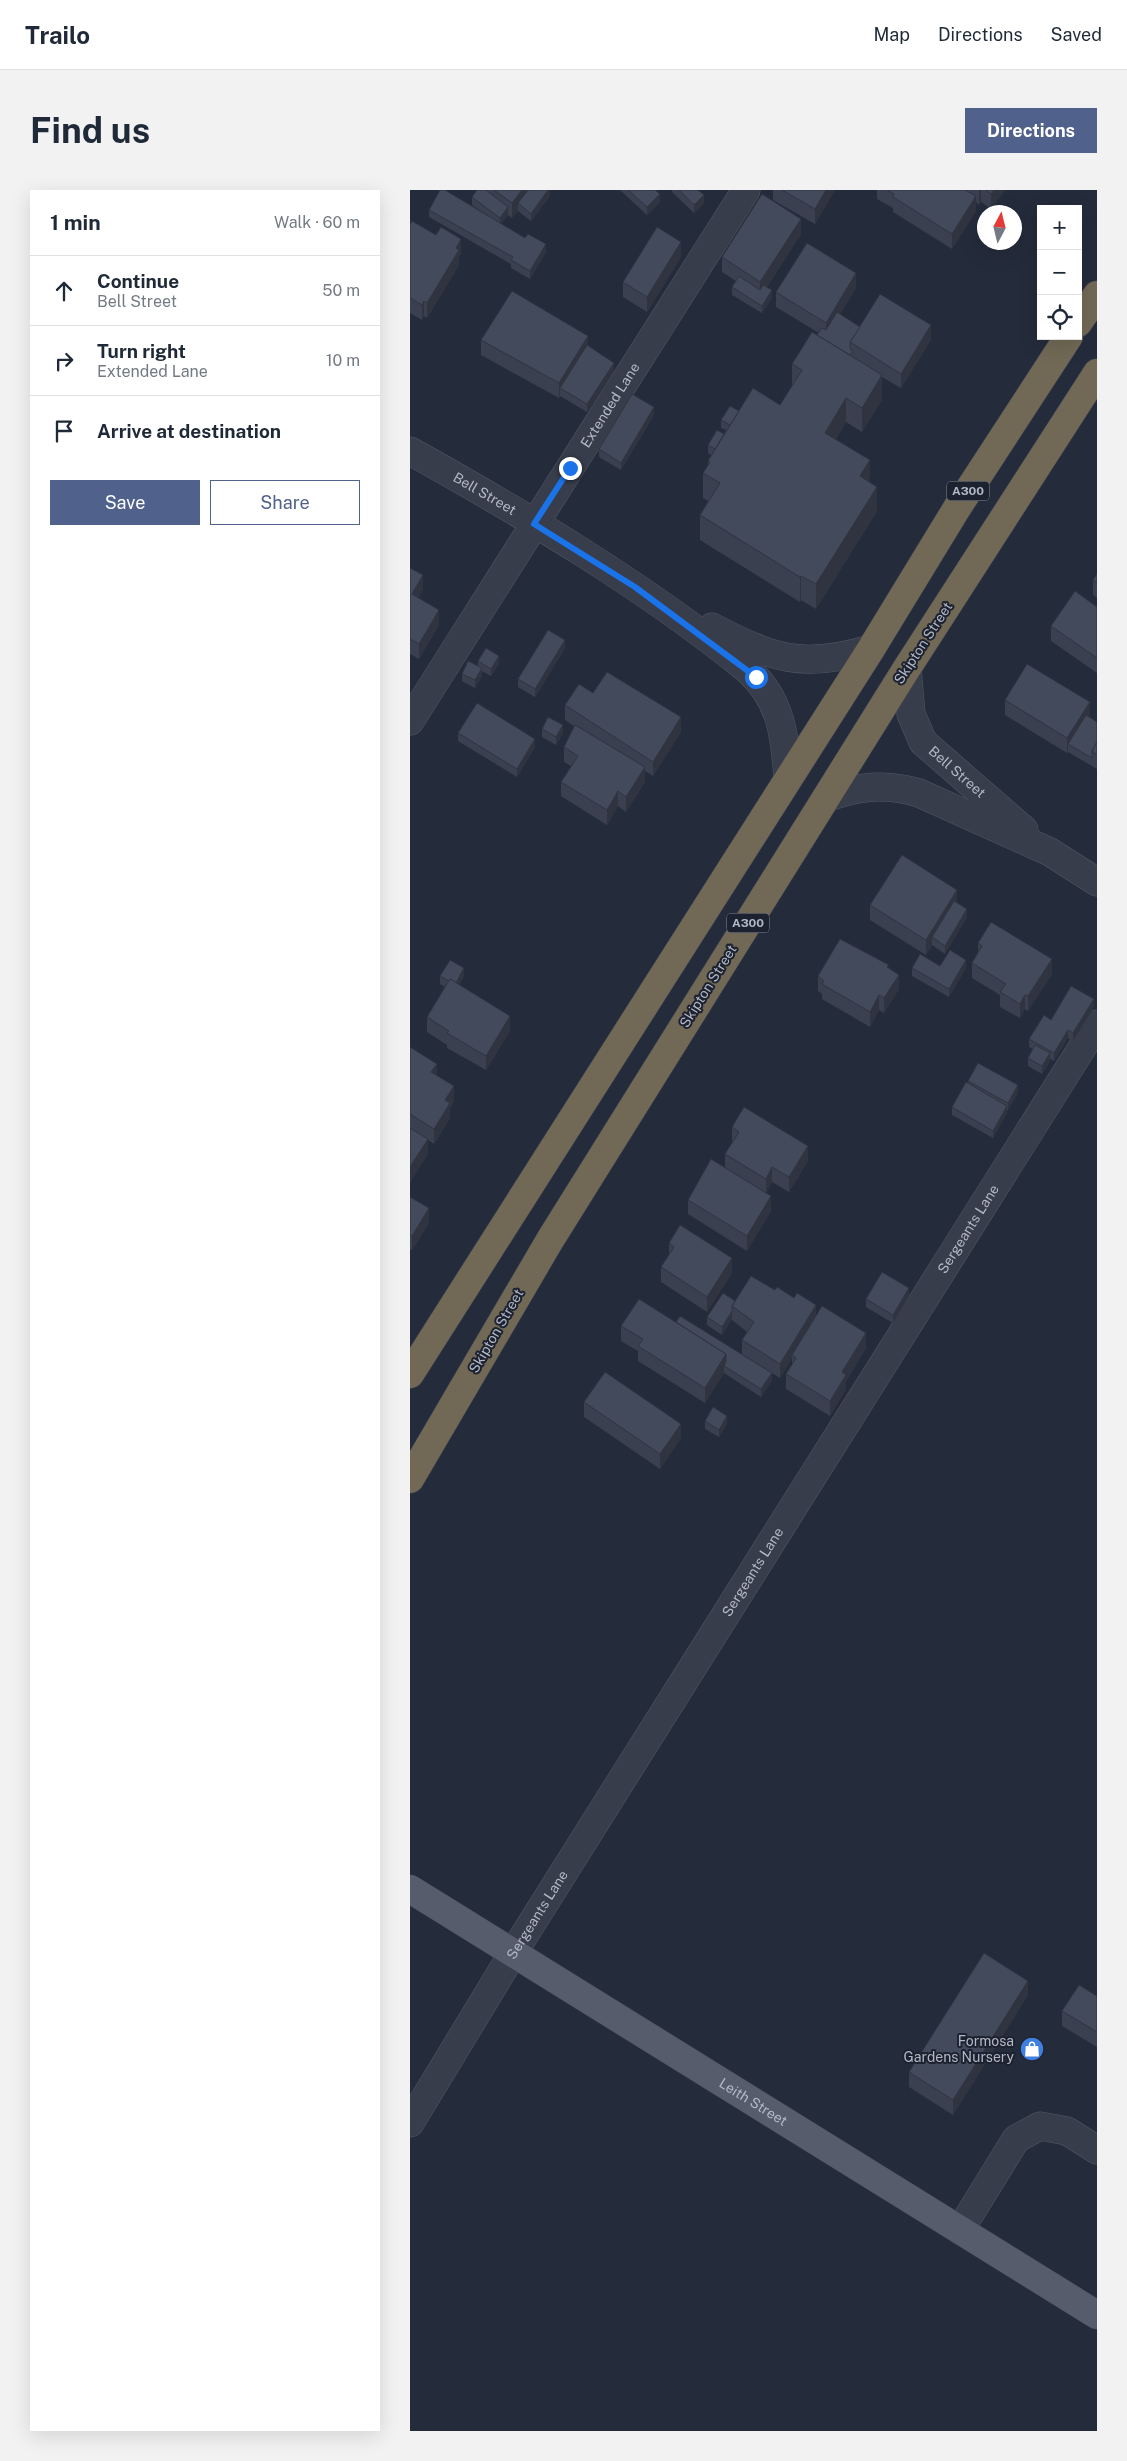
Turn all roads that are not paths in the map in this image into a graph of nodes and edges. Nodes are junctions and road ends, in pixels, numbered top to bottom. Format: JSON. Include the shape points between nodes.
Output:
{"nodes":[{"id":1,"x":746,"y":190,"type":"edge"},
{"id":2,"x":1097,"y":296,"type":"edge"},
{"id":3,"x":1082,"y":317,"type":"edge"},
{"id":4,"x":1066,"y":340,"type":"edge"},
{"id":5,"x":1097,"y":373,"type":"edge"},
{"id":6,"x":410,"y":451,"type":"edge"},
{"id":7,"x":534,"y":524,"type":"junction"},
{"id":8,"x":635,"y":587,"type":"junction"},
{"id":9,"x":870,"y":649,"type":"junction"},
{"id":10,"x":907,"y":668,"type":"junction"},
{"id":11,"x":410,"y":721,"type":"edge"},
{"id":12,"x":788,"y":778,"type":"junction"},
{"id":13,"x":826,"y":798,"type":"junction"},
{"id":14,"x":1050,"y":852,"type":"junction"},
{"id":15,"x":1097,"y":882,"type":"edge"},
{"id":16,"x":1097,"y":1024,"type":"edge"},
{"id":17,"x":410,"y":1374,"type":"edge"},
{"id":18,"x":410,"y":1479,"type":"edge"},
{"id":19,"x":410,"y":1889,"type":"edge"},
{"id":20,"x":513,"y":1953,"type":"junction"},
{"id":21,"x":410,"y":2123,"type":"edge"},
{"id":22,"x":1097,"y":2150,"type":"edge"},
{"id":23,"x":960,"y":2230,"type":"junction"},
{"id":24,"x":1097,"y":2315,"type":"edge"}],
"edges":[{"from":1,"to":7,"type":"street","name":"Extended Lane"},
{"from":2,"to":3,"type":"highway"},
{"from":4,"to":9,"type":"highway","number":"A300"},
{"from":5,"to":10,"type":"highway","name":"Skipton Street","number":"A300"},
{"from":6,"to":7,"type":"street","name":"Bell Street"},
{"from":7,"to":8,"type":"street","name":"Bell Street"},
{"from":7,"to":11,"type":"street","name":"Extended Lane"},
{"from":8,"to":9,"type":"street","name":"Bell Street","via":[[736,640],[776,656],[818,660]]},
{"from":8,"to":12,"type":"street","name":"Bell Street","via":[[736,660],[763,685],[781,722]]},
{"from":9,"to":12,"type":"highway","number":"A300"},
{"from":10,"to":13,"type":"highway","name":"Skipton Street","number":"A300"},
{"from":10,"to":14,"type":"street","name":"Bell Street","via":[[911,714],[923,742]]},
{"from":12,"to":17,"type":"highway","number":"A300"},
{"from":13,"to":14,"type":"street","name":"Bell Street","via":[[863,787],[900,787]]},
{"from":13,"to":18,"type":"highway","name":"Skipton Street","number":"A300","via":[[550,1240]]},
{"from":14,"to":15,"type":"street","name":"Bell Street"},
{"from":16,"to":20,"type":"street","name":"Sergeants Lane"},
{"from":19,"to":20,"type":"main road","name":"Leith Street"},
{"from":20,"to":21,"type":"street","name":"Sergeants Lane"},
{"from":20,"to":23,"type":"main road","name":"Leith Street"},
{"from":22,"to":23,"type":"street","via":[[1067,2131],[1040,2126],[1016,2139]]},
{"from":23,"to":24,"type":"main road","name":"Leith Street"}]}
